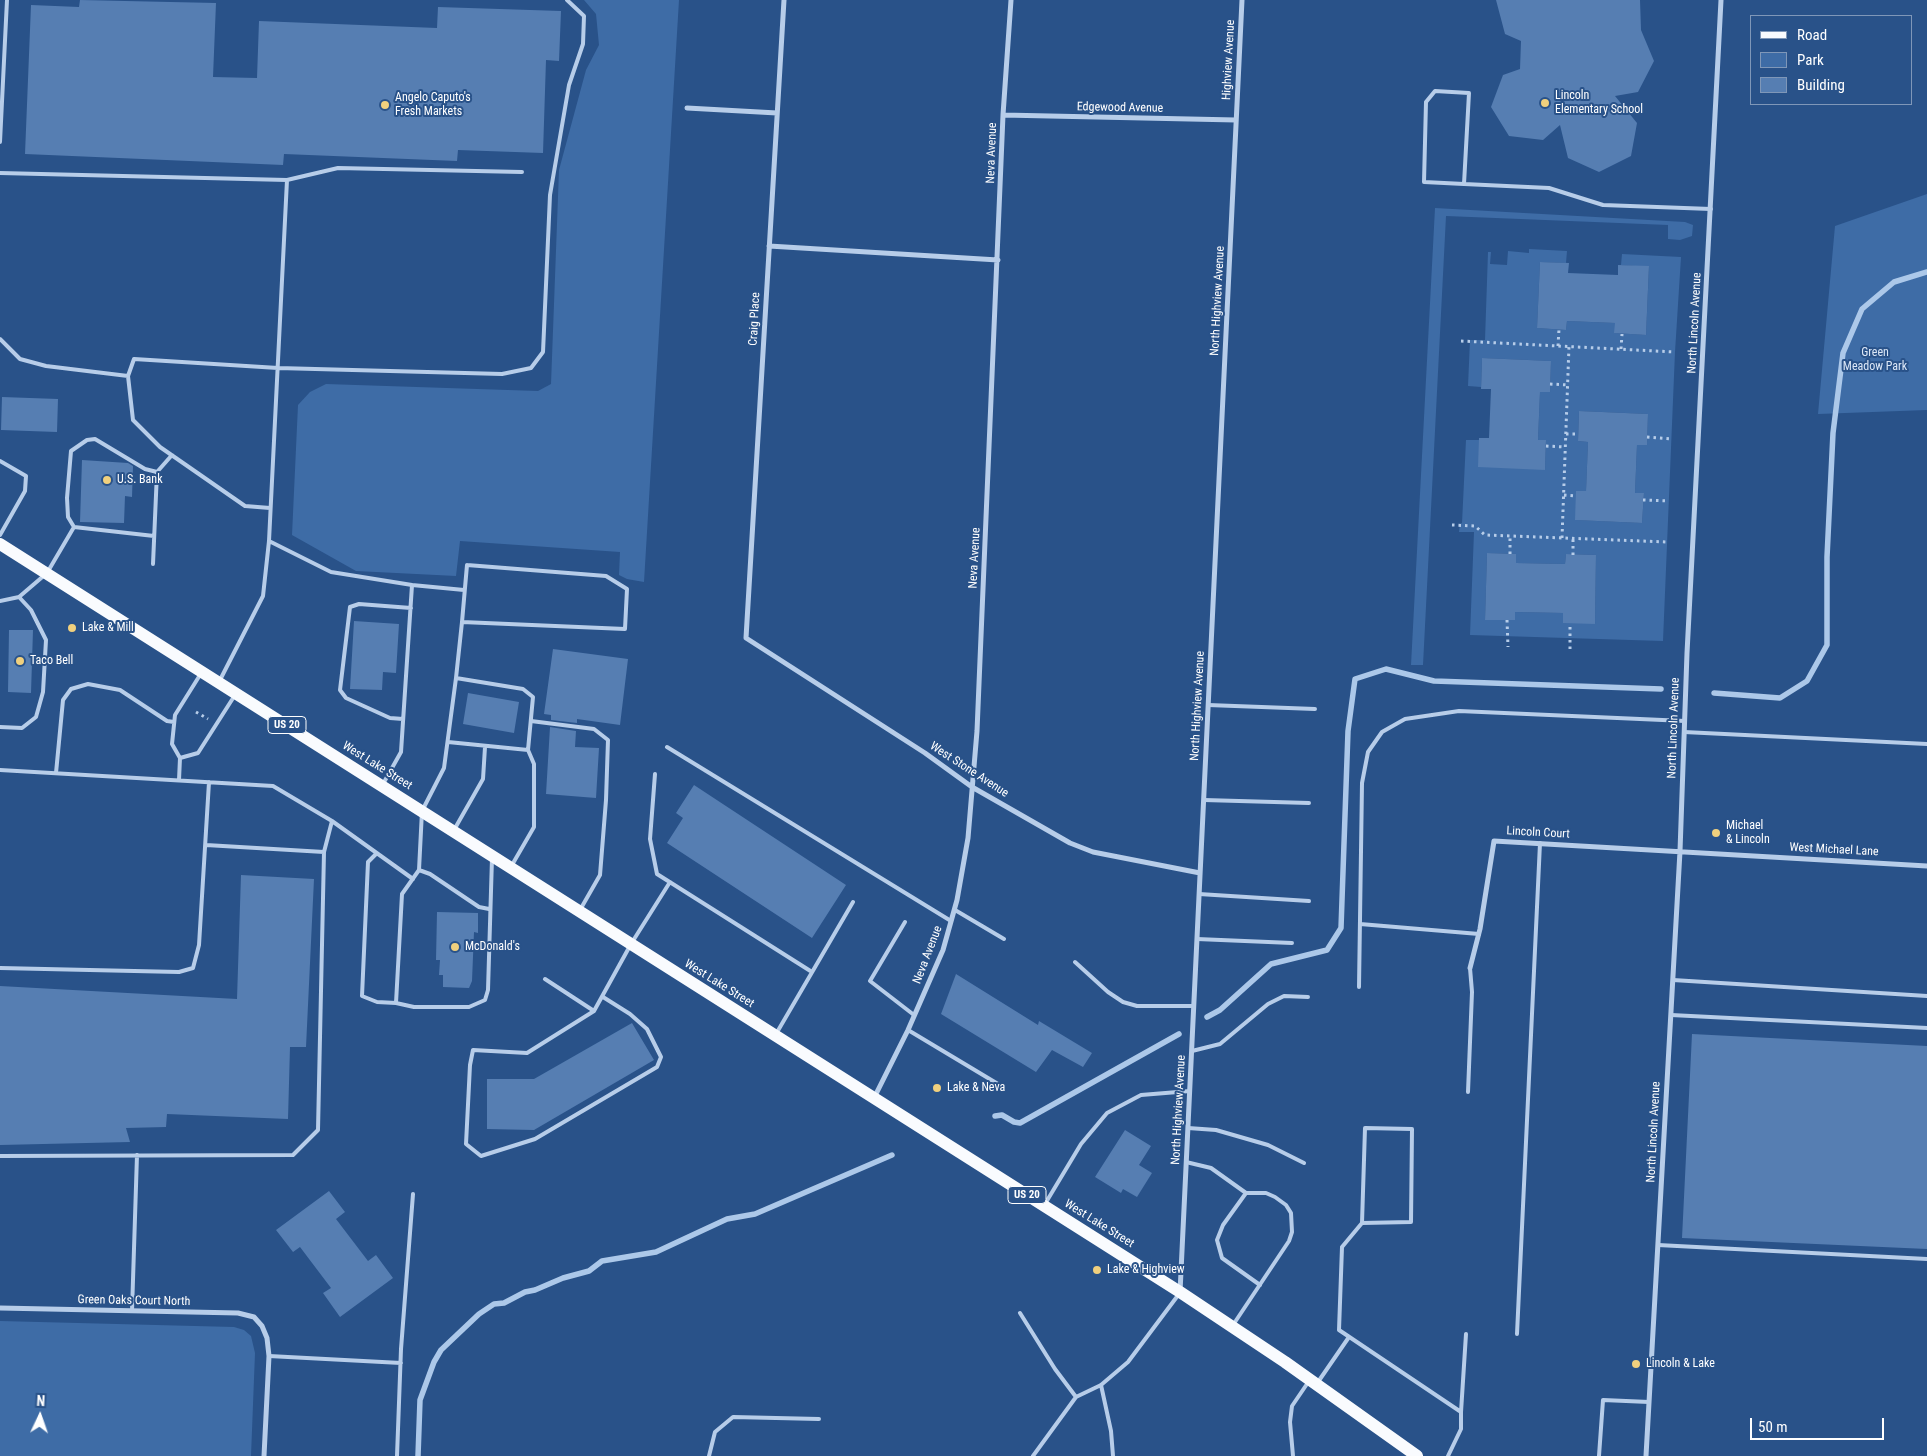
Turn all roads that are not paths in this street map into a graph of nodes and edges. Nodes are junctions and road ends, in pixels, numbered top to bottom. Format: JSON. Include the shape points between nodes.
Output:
{"nodes":[{"id":1,"x":7,"y":0,"type":"edge"},
{"id":2,"x":567,"y":0,"type":"edge"},
{"id":3,"x":784,"y":0,"type":"edge"},
{"id":4,"x":1011,"y":0,"type":"edge"},
{"id":5,"x":1242,"y":0,"type":"edge"},
{"id":6,"x":1721,"y":0,"type":"edge"},
{"id":7,"x":687,"y":108,"type":"dead end"},
{"id":8,"x":777,"y":113,"type":"junction"},
{"id":9,"x":1004,"y":115,"type":"junction"},
{"id":10,"x":1236,"y":120,"type":"junction"},
{"id":11,"x":0,"y":142,"type":"edge"},
{"id":12,"x":522,"y":172,"type":"dead end"},
{"id":13,"x":0,"y":173,"type":"edge"},
{"id":14,"x":287,"y":180,"type":"junction"},
{"id":15,"x":1464,"y":184,"type":"junction"},
{"id":16,"x":1711,"y":209,"type":"junction"},
{"id":17,"x":769,"y":246,"type":"junction"},
{"id":18,"x":998,"y":260,"type":"junction"},
{"id":19,"x":0,"y":339,"type":"edge"},
{"id":20,"x":278,"y":368,"type":"junction"},
{"id":21,"x":128,"y":376,"type":"junction"},
{"id":22,"x":172,"y":455,"type":"junction"},
{"id":23,"x":0,"y":461,"type":"edge"},
{"id":24,"x":157,"y":472,"type":"junction"},
{"id":25,"x":270,"y":508,"type":"junction"},
{"id":26,"x":74,"y":527,"type":"junction"},
{"id":27,"x":0,"y":535,"type":"edge"},
{"id":28,"x":154,"y":536,"type":"junction"},
{"id":29,"x":269,"y":541,"type":"junction"},
{"id":30,"x":0,"y":544,"type":"edge"},
{"id":31,"x":153,"y":564,"type":"dead end"},
{"id":32,"x":47,"y":573,"type":"junction"},
{"id":33,"x":412,"y":585,"type":"junction"},
{"id":34,"x":464,"y":590,"type":"junction"},
{"id":35,"x":20,"y":597,"type":"junction"},
{"id":36,"x":0,"y":601,"type":"edge"},
{"id":37,"x":411,"y":608,"type":"junction"},
{"id":38,"x":462,"y":622,"type":"junction"},
{"id":39,"x":746,"y":638,"type":"joint"},
{"id":40,"x":202,"y":672,"type":"junction"},
{"id":41,"x":456,"y":678,"type":"junction"},
{"id":42,"x":219,"y":682,"type":"junction"},
{"id":43,"x":236,"y":693,"type":"junction"},
{"id":44,"x":1208,"y":705,"type":"junction"},
{"id":45,"x":1315,"y":709,"type":"dead end"},
{"id":46,"x":403,"y":719,"type":"junction"},
{"id":47,"x":531,"y":721,"type":"junction"},
{"id":48,"x":1685,"y":721,"type":"junction"},
{"id":49,"x":174,"y":722,"type":"junction"},
{"id":50,"x":0,"y":727,"type":"edge"},
{"id":51,"x":1684,"y":732,"type":"junction"},
{"id":52,"x":448,"y":742,"type":"junction"},
{"id":53,"x":1927,"y":744,"type":"edge"},
{"id":54,"x":485,"y":747,"type":"junction"},
{"id":55,"x":667,"y":747,"type":"dead end"},
{"id":56,"x":528,"y":750,"type":"junction"},
{"id":57,"x":180,"y":758,"type":"junction"},
{"id":58,"x":0,"y":770,"type":"edge"},
{"id":59,"x":56,"y":773,"type":"junction"},
{"id":60,"x":655,"y":774,"type":"dead end"},
{"id":61,"x":179,"y":780,"type":"junction"},
{"id":62,"x":209,"y":782,"type":"junction"},
{"id":63,"x":382,"y":786,"type":"junction"},
{"id":64,"x":972,"y":787,"type":"junction"},
{"id":65,"x":1204,"y":800,"type":"junction"},
{"id":66,"x":1308,"y":803,"type":"dead end"},
{"id":67,"x":422,"y":811,"type":"junction"},
{"id":68,"x":332,"y":820,"type":"junction"},
{"id":69,"x":454,"y":831,"type":"junction"},
{"id":70,"x":1540,"y":844,"type":"junction"},
{"id":71,"x":206,"y":845,"type":"junction"},
{"id":72,"x":1680,"y":851,"type":"junction"},
{"id":73,"x":324,"y":852,"type":"junction"},
{"id":74,"x":377,"y":852,"type":"junction"},
{"id":75,"x":492,"y":856,"type":"junction"},
{"id":76,"x":1927,"y":866,"type":"edge"},
{"id":77,"x":510,"y":867,"type":"junction"},
{"id":78,"x":419,"y":870,"type":"junction"},
{"id":79,"x":1200,"y":874,"type":"junction"},
{"id":80,"x":413,"y":879,"type":"junction"},
{"id":81,"x":670,"y":882,"type":"junction"},
{"id":82,"x":1199,"y":894,"type":"junction"},
{"id":83,"x":1309,"y":901,"type":"dead end"},
{"id":84,"x":853,"y":902,"type":"dead end"},
{"id":85,"x":490,"y":909,"type":"junction"},
{"id":86,"x":954,"y":910,"type":"junction"},
{"id":87,"x":580,"y":911,"type":"junction"},
{"id":88,"x":951,"y":921,"type":"junction"},
{"id":89,"x":905,"y":922,"type":"dead end"},
{"id":90,"x":1360,"y":924,"type":"junction"},
{"id":91,"x":1479,"y":934,"type":"junction"},
{"id":92,"x":1197,"y":939,"type":"junction"},
{"id":93,"x":1004,"y":940,"type":"dead end"},
{"id":94,"x":1292,"y":943,"type":"dead end"},
{"id":95,"x":631,"y":944,"type":"junction"},
{"id":96,"x":1075,"y":962,"type":"dead end"},
{"id":97,"x":0,"y":968,"type":"edge"},
{"id":98,"x":1470,"y":968,"type":"joint"},
{"id":99,"x":812,"y":972,"type":"junction"},
{"id":100,"x":545,"y":979,"type":"dead end"},
{"id":101,"x":1673,"y":980,"type":"junction"},
{"id":102,"x":1360,"y":987,"type":"dead end"},
{"id":103,"x":1927,"y":996,"type":"edge"},
{"id":104,"x":603,"y":997,"type":"junction"},
{"id":105,"x":1308,"y":997,"type":"dead end"},
{"id":106,"x":396,"y":1004,"type":"junction"},
{"id":107,"x":1194,"y":1006,"type":"junction"},
{"id":108,"x":594,"y":1011,"type":"junction"},
{"id":109,"x":914,"y":1015,"type":"junction"},
{"id":110,"x":1671,"y":1015,"type":"junction"},
{"id":111,"x":1927,"y":1028,"type":"edge"},
{"id":112,"x":908,"y":1030,"type":"junction"},
{"id":113,"x":775,"y":1036,"type":"junction"},
{"id":114,"x":1192,"y":1051,"type":"junction"},
{"id":115,"x":1003,"y":1087,"type":"dead end"},
{"id":116,"x":1190,"y":1091,"type":"junction"},
{"id":117,"x":1468,"y":1092,"type":"dead end"},
{"id":118,"x":874,"y":1099,"type":"junction"},
{"id":119,"x":1188,"y":1128,"type":"junction"},
{"id":120,"x":137,"y":1155,"type":"junction"},
{"id":121,"x":0,"y":1156,"type":"edge"},
{"id":122,"x":1186,"y":1162,"type":"junction"},
{"id":123,"x":1304,"y":1163,"type":"dead end"},
{"id":124,"x":1246,"y":1193,"type":"junction"},
{"id":125,"x":412,"y":1194,"type":"dead end"},
{"id":126,"x":1044,"y":1206,"type":"junction"},
{"id":127,"x":1362,"y":1223,"type":"junction"},
{"id":128,"x":1658,"y":1245,"type":"junction"},
{"id":129,"x":1927,"y":1259,"type":"edge"},
{"id":130,"x":1260,"y":1285,"type":"junction"},
{"id":131,"x":1180,"y":1292,"type":"junction"},
{"id":132,"x":0,"y":1308,"type":"edge"},
{"id":133,"x":132,"y":1311,"type":"junction"},
{"id":134,"x":1020,"y":1313,"type":"dead end"},
{"id":135,"x":1232,"y":1327,"type":"junction"},
{"id":136,"x":1466,"y":1334,"type":"dead end"},
{"id":137,"x":1517,"y":1334,"type":"dead end"},
{"id":138,"x":1349,"y":1337,"type":"junction"},
{"id":139,"x":269,"y":1356,"type":"junction"},
{"id":140,"x":401,"y":1363,"type":"junction"},
{"id":141,"x":1313,"y":1382,"type":"junction"},
{"id":142,"x":1101,"y":1385,"type":"junction"},
{"id":143,"x":1076,"y":1398,"type":"junction"},
{"id":144,"x":1649,"y":1402,"type":"junction"},
{"id":145,"x":1461,"y":1412,"type":"junction"},
{"id":146,"x":819,"y":1419,"type":"dead end"},
{"id":147,"x":264,"y":1456,"type":"edge"},
{"id":148,"x":397,"y":1456,"type":"edge"},
{"id":149,"x":709,"y":1456,"type":"edge"},
{"id":150,"x":1034,"y":1456,"type":"edge"},
{"id":151,"x":1113,"y":1456,"type":"edge"},
{"id":152,"x":1293,"y":1456,"type":"edge"},
{"id":153,"x":1417,"y":1456,"type":"edge"},
{"id":154,"x":1448,"y":1456,"type":"edge"},
{"id":155,"x":1599,"y":1456,"type":"edge"},
{"id":156,"x":1646,"y":1456,"type":"edge"}],
"edges":[{"from":1,"to":11,"type":"lane"},
{"from":2,"to":20,"type":"lane","via":[[584,16],[583,44],[569,85],[550,194],[543,352],[531,368],[502,374]]},
{"from":3,"to":8,"type":"street","name":"Craig Place"},
{"from":4,"to":9,"type":"street","name":"Neva Avenue"},
{"from":5,"to":10,"type":"street","name":"Highview Avenue"},
{"from":6,"to":16,"type":"street","name":"North Lincoln Avenue"},
{"from":7,"to":8,"type":"street"},
{"from":8,"to":17,"type":"street","name":"Craig Place"},
{"from":9,"to":10,"type":"street","name":"Edgewood Avenue"},
{"from":9,"to":18,"type":"street","name":"Neva Avenue"},
{"from":10,"to":44,"type":"street","name":"North Highview Avenue"},
{"from":12,"to":14,"type":"lane","via":[[338,168]]},
{"from":13,"to":14,"type":"lane"},
{"from":14,"to":20,"type":"lane"},
{"from":15,"to":15,"type":"lane","via":[[1469,93],[1434,91],[1426,102],[1424,182]]},
{"from":15,"to":16,"type":"lane","via":[[1549,188],[1603,205]]},
{"from":16,"to":48,"type":"street","name":"North Lincoln Avenue"},
{"from":17,"to":18,"type":"street"},
{"from":17,"to":39,"type":"street","name":"Craig Place"},
{"from":18,"to":64,"type":"street","name":"Neva Avenue","via":[[978,721]]},
{"from":19,"to":21,"type":"lane","via":[[20,359],[46,366]]},
{"from":20,"to":21,"type":"lane","via":[[134,359]]},
{"from":20,"to":25,"type":"lane"},
{"from":21,"to":22,"type":"lane","via":[[133,420]]},
{"from":22,"to":24,"type":"lane"},
{"from":22,"to":25,"type":"lane","via":[[245,506]]},
{"from":23,"to":27,"type":"lane","via":[[26,476],[25,491]]},
{"from":24,"to":26,"type":"lane","via":[[145,469],[95,439],[87,440],[71,451],[67,498],[68,517]]},
{"from":24,"to":28,"type":"lane"},
{"from":25,"to":29,"type":"lane"},
{"from":26,"to":28,"type":"lane"},
{"from":26,"to":32,"type":"lane"},
{"from":28,"to":31,"type":"lane"},
{"from":29,"to":33,"type":"lane","via":[[331,572]]},
{"from":29,"to":42,"type":"lane","via":[[263,596]]},
{"from":30,"to":32,"type":"main road","name":"West Lake Street","number":"US 20"},
{"from":32,"to":35,"type":"lane"},
{"from":32,"to":40,"type":"main road","name":"West Lake Street","number":"US 20"},
{"from":33,"to":34,"type":"lane"},
{"from":33,"to":37,"type":"lane"},
{"from":34,"to":38,"type":"lane"},
{"from":34,"to":38,"type":"lane","via":[[467,565],[606,576],[627,589],[625,629]]},
{"from":35,"to":36,"type":"lane"},
{"from":35,"to":50,"type":"lane","via":[[31,610],[46,640],[43,692],[36,718],[22,728]]},
{"from":37,"to":46,"type":"lane"},
{"from":37,"to":46,"type":"lane","via":[[368,604],[350,607],[340,690],[346,698],[390,718]]},
{"from":38,"to":41,"type":"lane"},
{"from":39,"to":64,"type":"street","name":"West Stone Avenue","via":[[925,753]]},
{"from":40,"to":42,"type":"main road","name":"West Lake Street","number":"US 20"},
{"from":40,"to":49,"type":"lane","via":[[175,715]]},
{"from":41,"to":47,"type":"lane","via":[[523,689],[533,697]]},
{"from":41,"to":52,"type":"lane"},
{"from":42,"to":43,"type":"main road","name":"West Lake Street","number":"US 20"},
{"from":43,"to":57,"type":"lane","via":[[198,753]]},
{"from":43,"to":63,"type":"main road","name":"West Lake Street","number":"US 20"},
{"from":44,"to":45,"type":"lane"},
{"from":44,"to":65,"type":"street","name":"North Highview Avenue"},
{"from":46,"to":63,"type":"lane","via":[[401,752]]},
{"from":47,"to":56,"type":"lane"},
{"from":47,"to":87,"type":"lane","via":[[594,729],[608,740],[600,875]]},
{"from":48,"to":51,"type":"street","name":"North Lincoln Avenue"},
{"from":48,"to":90,"type":"lane","via":[[1459,711],[1405,719],[1382,732],[1368,752],[1362,783]]},
{"from":49,"to":57,"type":"lane","via":[[172,744]]},
{"from":49,"to":59,"type":"lane","via":[[167,721],[120,690],[88,684],[71,689],[63,700]]},
{"from":51,"to":53,"type":"lane"},
{"from":51,"to":72,"type":"street","name":"North Lincoln Avenue"},
{"from":52,"to":54,"type":"lane"},
{"from":52,"to":67,"type":"lane","via":[[444,768]]},
{"from":54,"to":56,"type":"lane"},
{"from":54,"to":69,"type":"lane","via":[[483,779]]},
{"from":55,"to":88,"type":"lane"},
{"from":56,"to":77,"type":"lane","via":[[534,764],[534,827]]},
{"from":57,"to":61,"type":"lane"},
{"from":58,"to":59,"type":"lane"},
{"from":59,"to":61,"type":"lane"},
{"from":60,"to":81,"type":"lane","via":[[650,839],[657,874]]},
{"from":61,"to":62,"type":"lane"},
{"from":62,"to":68,"type":"lane","via":[[273,786]]},
{"from":62,"to":71,"type":"lane"},
{"from":63,"to":67,"type":"main road","name":"West Lake Street","number":"US 20"},
{"from":64,"to":79,"type":"street","name":"West Stone Avenue","via":[[1070,843],[1093,852]]},
{"from":64,"to":86,"type":"street","name":"Neva Avenue","via":[[968,838]]},
{"from":65,"to":66,"type":"lane"},
{"from":65,"to":79,"type":"street","name":"North Highview Avenue"},
{"from":67,"to":69,"type":"main road","name":"West Lake Street","number":"US 20"},
{"from":67,"to":78,"type":"lane"},
{"from":68,"to":73,"type":"lane"},
{"from":68,"to":74,"type":"lane"},
{"from":69,"to":75,"type":"main road","name":"West Lake Street","number":"US 20"},
{"from":70,"to":72,"type":"street","name":"Lincoln Court"},
{"from":70,"to":91,"type":"street","name":"Lincoln Court","via":[[1494,841]]},
{"from":70,"to":137,"type":"lane"},
{"from":71,"to":73,"type":"lane"},
{"from":71,"to":97,"type":"lane","via":[[199,945],[193,968],[179,972]]},
{"from":72,"to":76,"type":"street","name":"West Michael Lane"},
{"from":72,"to":101,"type":"street","name":"North Lincoln Avenue"},
{"from":73,"to":120,"type":"lane","via":[[318,1130],[293,1155]]},
{"from":74,"to":80,"type":"lane"},
{"from":74,"to":106,"type":"lane","via":[[368,862],[362,996]]},
{"from":75,"to":77,"type":"main road","name":"West Lake Street","number":"US 20"},
{"from":75,"to":85,"type":"lane"},
{"from":77,"to":87,"type":"main road","name":"West Lake Street","number":"US 20"},
{"from":78,"to":80,"type":"lane"},
{"from":78,"to":85,"type":"lane","via":[[479,907]]},
{"from":79,"to":82,"type":"street","name":"North Highview Avenue"},
{"from":80,"to":106,"type":"lane","via":[[402,894]]},
{"from":81,"to":95,"type":"lane"},
{"from":81,"to":99,"type":"lane"},
{"from":82,"to":83,"type":"lane"},
{"from":82,"to":92,"type":"street","name":"North Highview Avenue"},
{"from":84,"to":99,"type":"lane"},
{"from":85,"to":106,"type":"lane","via":[[485,1000],[470,1007]]},
{"from":86,"to":88,"type":"street","name":"Neva Avenue"},
{"from":86,"to":93,"type":"lane"},
{"from":87,"to":95,"type":"main road","name":"West Lake Street","number":"US 20"},
{"from":88,"to":109,"type":"street","name":"Neva Avenue","via":[[943,950]]},
{"from":89,"to":109,"type":"lane","via":[[870,981]]},
{"from":90,"to":91,"type":"lane"},
{"from":90,"to":102,"type":"lane"},
{"from":91,"to":98,"type":"street","name":"Lincoln Court"},
{"from":92,"to":94,"type":"lane"},
{"from":92,"to":107,"type":"street","name":"North Highview Avenue"},
{"from":95,"to":104,"type":"lane"},
{"from":95,"to":113,"type":"main road","name":"West Lake Street","number":"US 20"},
{"from":96,"to":107,"type":"lane","via":[[1124,1002],[1137,1006]]},
{"from":98,"to":117,"type":"lane"},
{"from":99,"to":113,"type":"lane"},
{"from":100,"to":108,"type":"lane"},
{"from":101,"to":103,"type":"lane"},
{"from":101,"to":110,"type":"street","name":"North Lincoln Avenue"},
{"from":104,"to":108,"type":"lane"},
{"from":104,"to":108,"type":"lane","via":[[647,1029],[661,1057],[657,1067],[535,1139],[480,1156],[466,1144],[473,1050],[527,1053]]},
{"from":105,"to":114,"type":"lane","via":[[1284,996],[1268,1004],[1220,1044]]},
{"from":107,"to":114,"type":"street","name":"North Highview Avenue"},
{"from":109,"to":112,"type":"street","name":"Neva Avenue"},
{"from":110,"to":111,"type":"lane"},
{"from":110,"to":128,"type":"street","name":"North Lincoln Avenue"},
{"from":112,"to":115,"type":"lane"},
{"from":112,"to":118,"type":"street","name":"Neva Avenue"},
{"from":113,"to":118,"type":"main road","name":"West Lake Street","number":"US 20"},
{"from":114,"to":116,"type":"street","name":"North Highview Avenue"},
{"from":116,"to":119,"type":"street","name":"North Highview Avenue"},
{"from":116,"to":126,"type":"lane","via":[[1141,1095],[1107,1114],[1081,1144]]},
{"from":118,"to":126,"type":"main road","name":"West Lake Street","number":"US 20"},
{"from":119,"to":122,"type":"street","name":"North Highview Avenue"},
{"from":119,"to":123,"type":"lane","via":[[1216,1130],[1268,1145]]},
{"from":120,"to":121,"type":"lane"},
{"from":120,"to":133,"type":"lane"},
{"from":122,"to":124,"type":"lane","via":[[1211,1168]]},
{"from":122,"to":131,"type":"street","name":"North Highview Avenue"},
{"from":124,"to":130,"type":"lane","via":[[1223,1225],[1217,1240],[1222,1258]]},
{"from":124,"to":130,"type":"lane","via":[[1266,1193],[1275,1197],[1286,1205],[1292,1222],[1289,1242]]},
{"from":125,"to":140,"type":"lane"},
{"from":126,"to":131,"type":"main road","name":"West Lake Street","number":"US 20"},
{"from":127,"to":127,"type":"lane","via":[[1411,1222],[1412,1130],[1365,1128]]},
{"from":127,"to":138,"type":"lane","via":[[1342,1247],[1339,1330]]},
{"from":128,"to":129,"type":"lane"},
{"from":128,"to":144,"type":"street","name":"North Lincoln Avenue"},
{"from":130,"to":135,"type":"lane"},
{"from":131,"to":135,"type":"main road","name":"West Lake Street","number":"US 20"},
{"from":131,"to":142,"type":"lane","via":[[1128,1362]]},
{"from":132,"to":133,"type":"street","name":"Green Oaks Court North"},
{"from":133,"to":139,"type":"street","name":"Green Oaks Court North","via":[[238,1313],[254,1317],[267,1338]]},
{"from":134,"to":143,"type":"lane"},
{"from":135,"to":141,"type":"main road","name":"West Lake Street","number":"US 20"},
{"from":136,"to":145,"type":"lane"},
{"from":138,"to":141,"type":"lane"},
{"from":138,"to":145,"type":"lane"},
{"from":139,"to":140,"type":"lane"},
{"from":139,"to":147,"type":"street"},
{"from":140,"to":148,"type":"lane"},
{"from":141,"to":152,"type":"lane","via":[[1292,1406]]},
{"from":141,"to":153,"type":"main road","name":"West Lake Street","number":"US 20"},
{"from":142,"to":143,"type":"lane"},
{"from":142,"to":151,"type":"lane"},
{"from":143,"to":150,"type":"lane"},
{"from":144,"to":155,"type":"lane","via":[[1603,1400]]},
{"from":144,"to":156,"type":"street","name":"North Lincoln Avenue"},
{"from":145,"to":154,"type":"lane","via":[[1461,1429]]},
{"from":146,"to":149,"type":"lane","via":[[733,1417],[716,1432]]}]}
